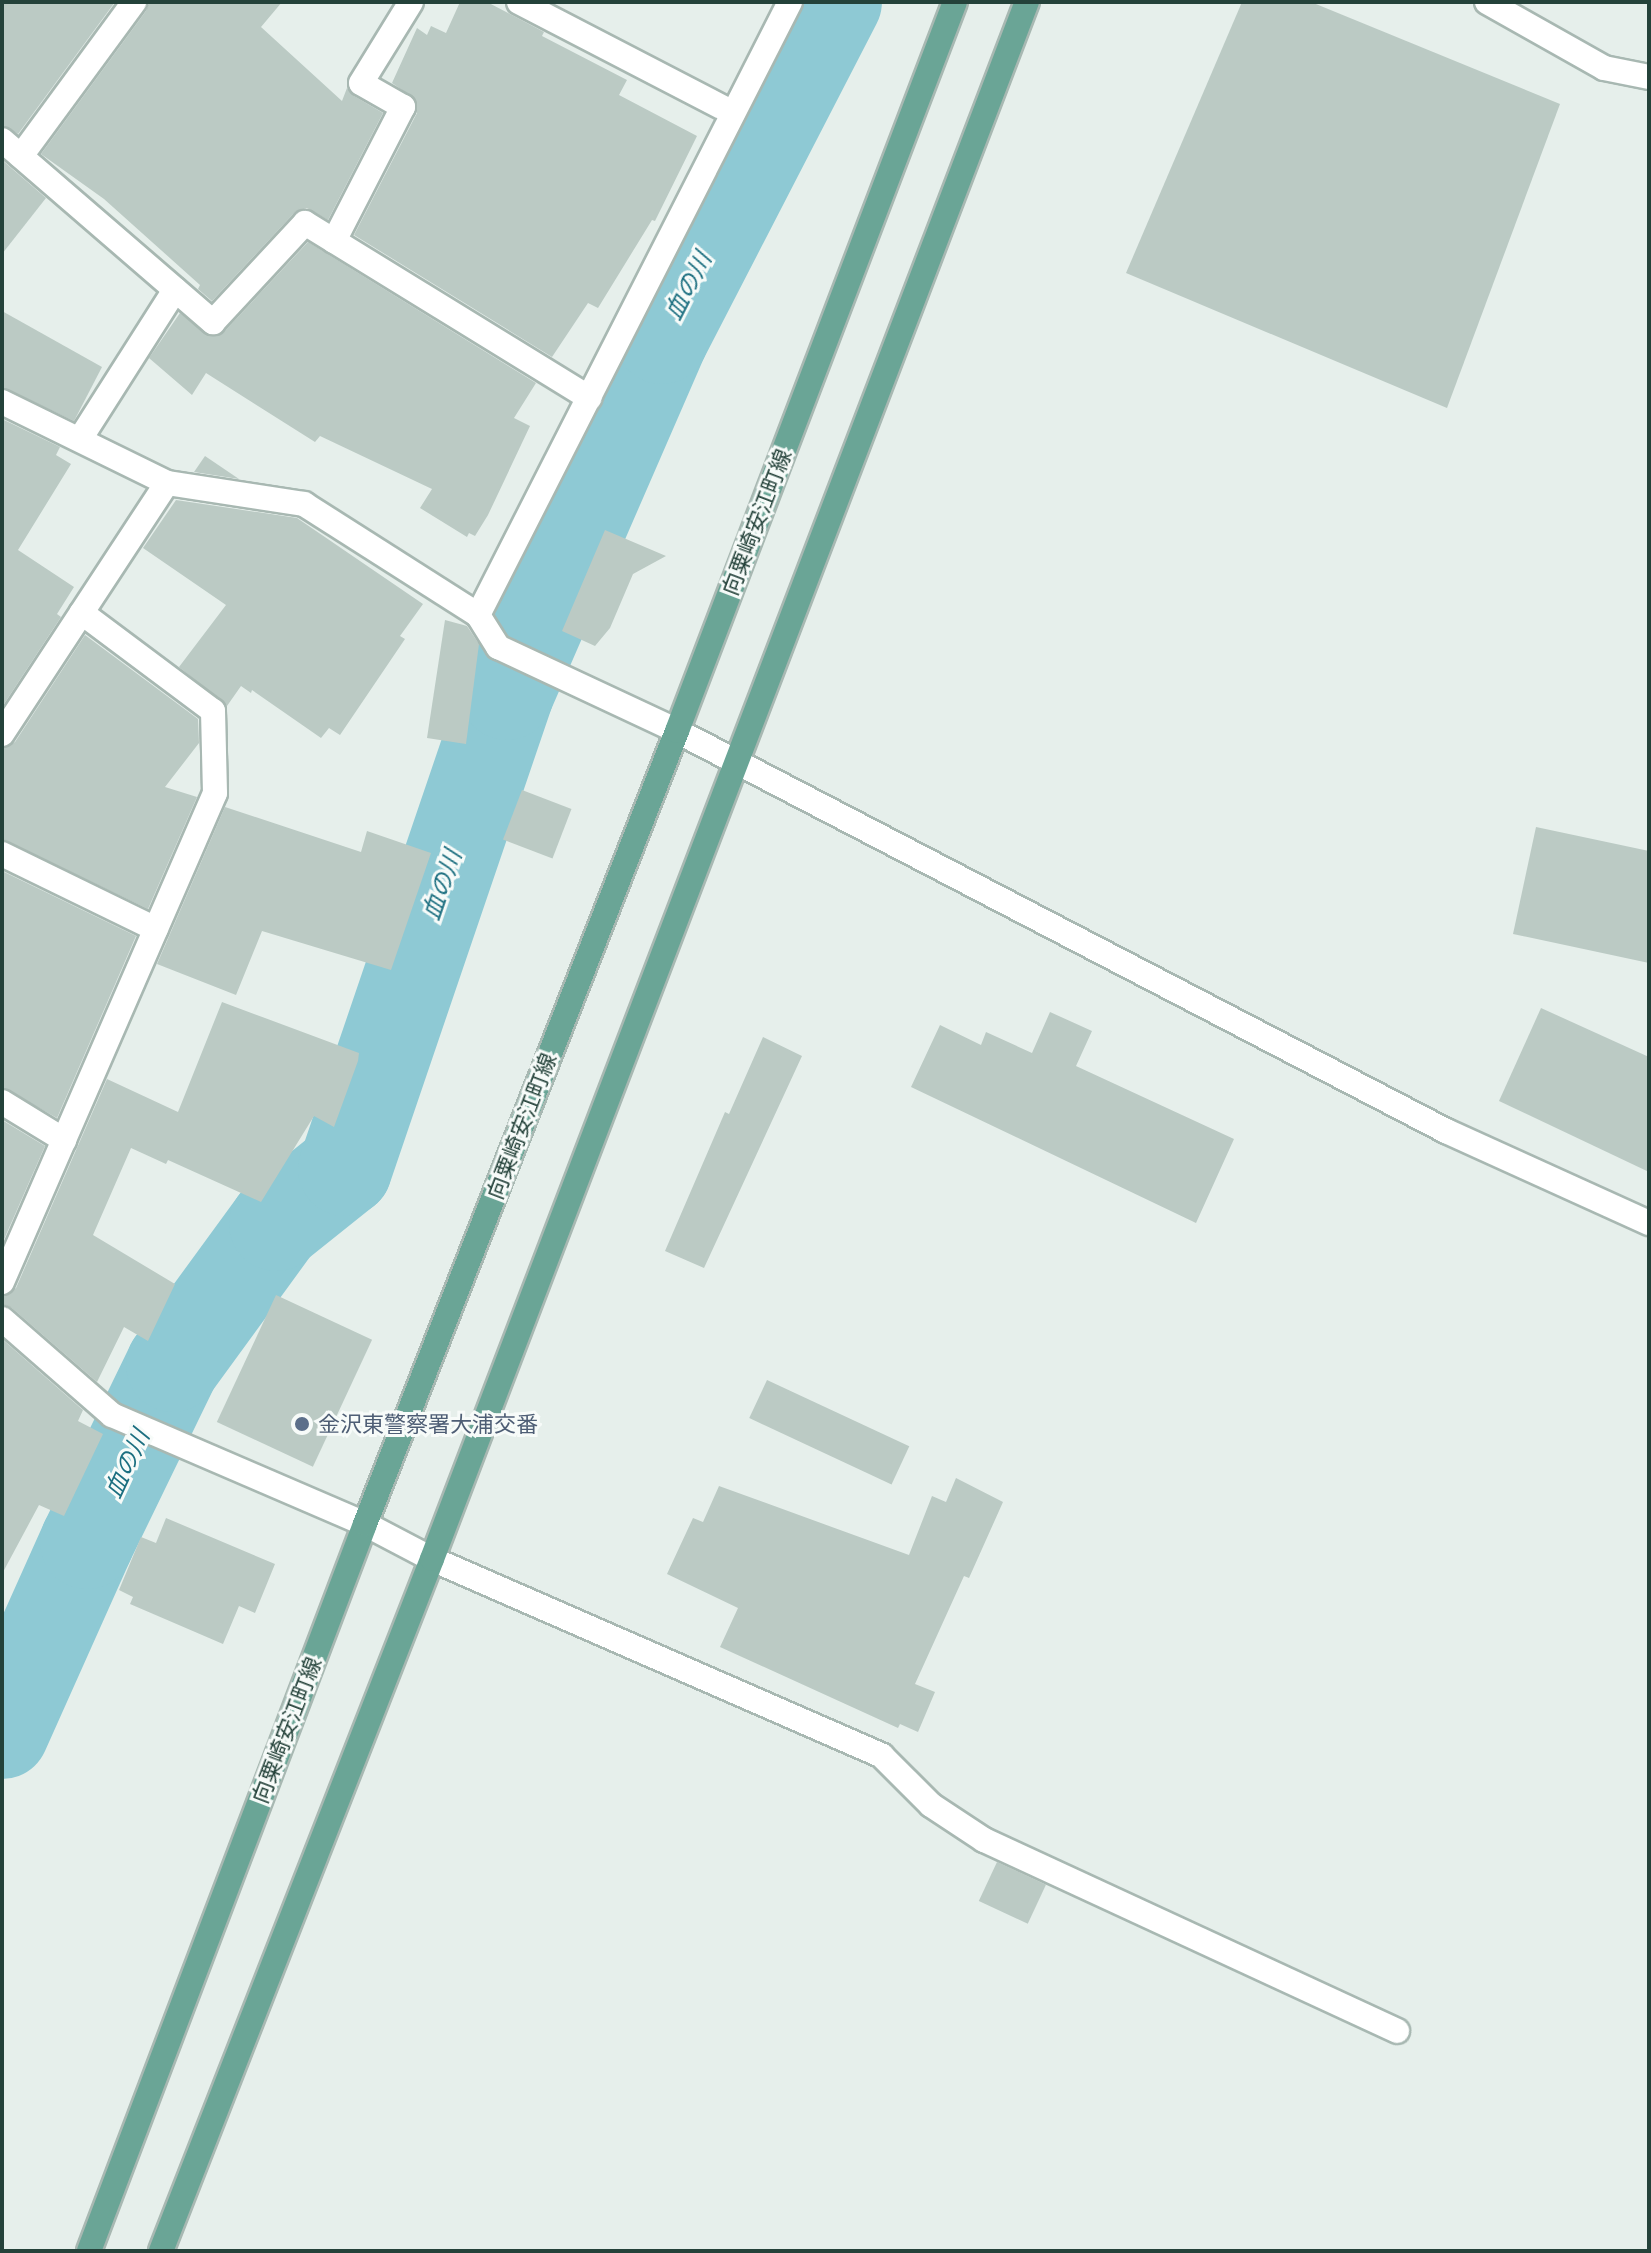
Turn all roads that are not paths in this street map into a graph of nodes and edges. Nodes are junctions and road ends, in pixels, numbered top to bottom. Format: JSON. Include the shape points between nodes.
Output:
{"nodes":[{"id":1,"x":134,"y":2,"type":"edge"},
{"id":2,"x":411,"y":2,"type":"edge"},
{"id":3,"x":519,"y":2,"type":"edge"},
{"id":4,"x":790,"y":2,"type":"edge"},
{"id":5,"x":955,"y":2,"type":"edge"},
{"id":6,"x":1027,"y":2,"type":"edge"},
{"id":7,"x":1487,"y":2,"type":"edge"},
{"id":8,"x":1649,"y":77,"type":"edge"},
{"id":9,"x":733,"y":113,"type":"junction"},
{"id":10,"x":2,"y":140,"type":"edge"},
{"id":11,"x":21,"y":156,"type":"junction"},
{"id":12,"x":334,"y":241,"type":"junction"},
{"id":13,"x":175,"y":290,"type":"junction"},
{"id":14,"x":589,"y":398,"type":"junction"},
{"id":15,"x":2,"y":402,"type":"edge"},
{"id":16,"x":80,"y":439,"type":"junction"},
{"id":17,"x":167,"y":483,"type":"junction"},
{"id":18,"x":82,"y":613,"type":"junction"},
{"id":19,"x":478,"y":615,"type":"junction"},
{"id":20,"x":677,"y":731,"type":"junction"},
{"id":21,"x":2,"y":734,"type":"edge"},
{"id":22,"x":735,"y":763,"type":"junction"},
{"id":23,"x":2,"y":854,"type":"edge"},
{"id":24,"x":156,"y":929,"type":"junction"},
{"id":25,"x":2,"y":1102,"type":"edge"},
{"id":26,"x":64,"y":1140,"type":"junction"},
{"id":27,"x":1649,"y":1223,"type":"edge"},
{"id":28,"x":2,"y":1282,"type":"edge"},
{"id":29,"x":2,"y":1319,"type":"edge"},
{"id":30,"x":365,"y":1524,"type":"junction"},
{"id":31,"x":432,"y":1559,"type":"junction"},
{"id":32,"x":1397,"y":2031,"type":"dead end"},
{"id":33,"x":89,"y":2251,"type":"edge"},
{"id":34,"x":161,"y":2251,"type":"edge"}],
"edges":[{"from":1,"to":11,"type":"street"},
{"from":2,"to":12,"type":"street","via":[[361,83],[403,107]]},
{"from":3,"to":9,"type":"street"},
{"from":4,"to":9,"type":"street"},
{"from":5,"to":20,"type":"main road","name":"向粟崎安江町線"},
{"from":6,"to":22,"type":"main road"},
{"from":7,"to":8,"type":"street","via":[[1604,68]]},
{"from":9,"to":14,"type":"street"},
{"from":10,"to":11,"type":"street"},
{"from":11,"to":13,"type":"street"},
{"from":12,"to":13,"type":"street","via":[[305,223],[213,322]]},
{"from":12,"to":14,"type":"street"},
{"from":13,"to":16,"type":"street"},
{"from":14,"to":19,"type":"street"},
{"from":15,"to":16,"type":"street"},
{"from":16,"to":17,"type":"street"},
{"from":17,"to":18,"type":"street"},
{"from":17,"to":19,"type":"street","via":[[304,504]]},
{"from":18,"to":21,"type":"street"},
{"from":18,"to":24,"type":"street","via":[[213,711],[215,793]]},
{"from":19,"to":20,"type":"street","via":[[498,647]]},
{"from":20,"to":22,"type":"street"},
{"from":20,"to":30,"type":"main road","name":"向粟崎安江町線"},
{"from":22,"to":27,"type":"street","via":[[1446,1131]]},
{"from":22,"to":31,"type":"main road"},
{"from":23,"to":24,"type":"street"},
{"from":24,"to":26,"type":"street"},
{"from":25,"to":26,"type":"street"},
{"from":26,"to":28,"type":"street"},
{"from":29,"to":30,"type":"street","via":[[112,1415]]},
{"from":30,"to":31,"type":"street"},
{"from":30,"to":33,"type":"main road","name":"向粟崎安江町線"},
{"from":31,"to":32,"type":"street","via":[[882,1756],[931,1805],[984,1840]]},
{"from":31,"to":34,"type":"main road"}]}
